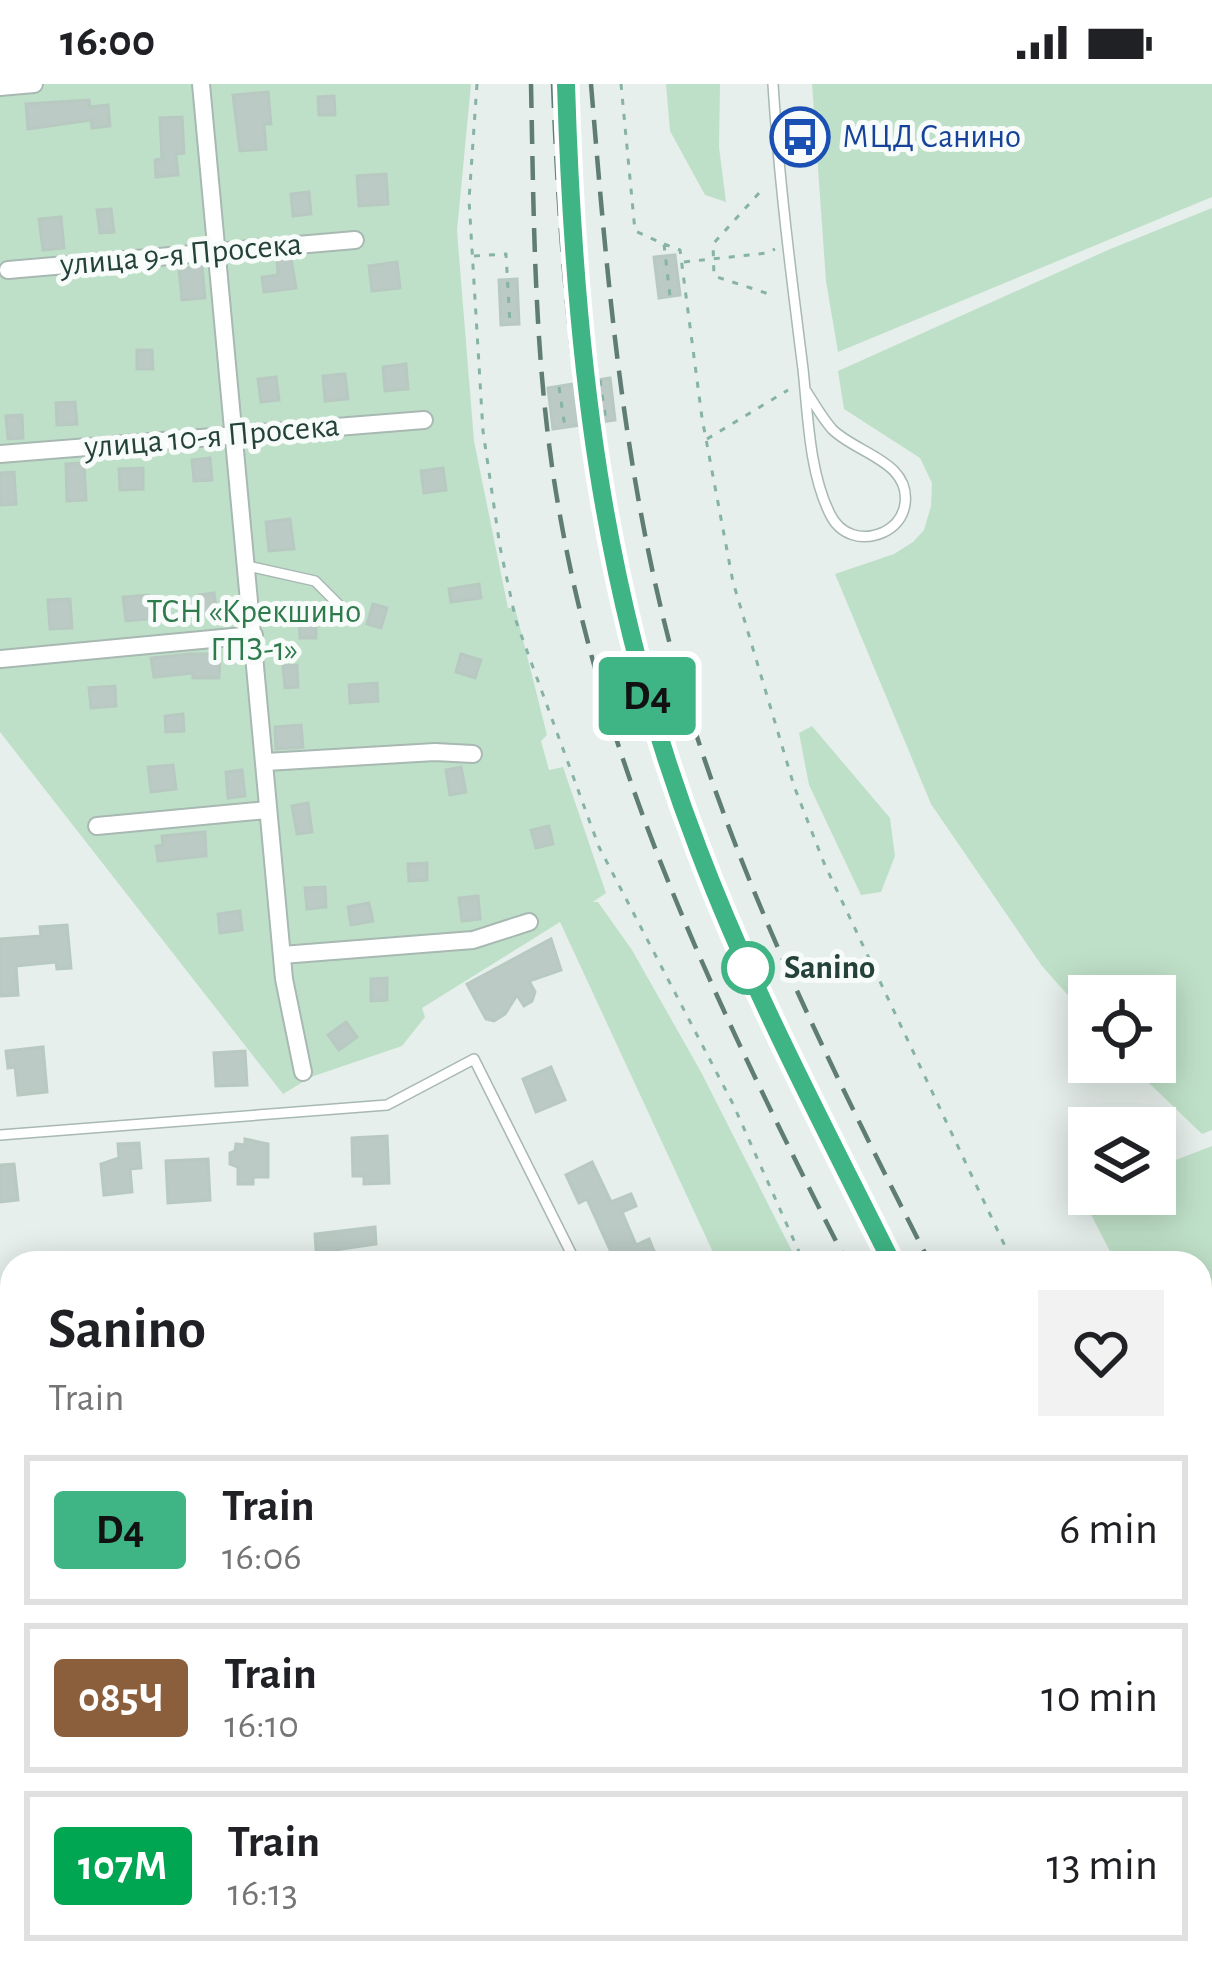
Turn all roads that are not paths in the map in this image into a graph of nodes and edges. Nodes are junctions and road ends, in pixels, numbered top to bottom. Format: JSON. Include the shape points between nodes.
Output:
{"nodes":[{"id":1,"x":34,"y":84,"type":"edge"},
{"id":2,"x":201,"y":84,"type":"edge"},
{"id":3,"x":773,"y":84,"type":"edge"},
{"id":4,"x":0,"y":88,"type":"edge"},
{"id":5,"x":355,"y":240,"type":"dead end"},
{"id":6,"x":217,"y":251,"type":"junction"},
{"id":7,"x":8,"y":269,"type":"dead end"},
{"id":8,"x":806,"y":392,"type":"junction"},
{"id":9,"x":424,"y":420,"type":"dead end"},
{"id":10,"x":235,"y":435,"type":"junction"},
{"id":11,"x":0,"y":454,"type":"edge"},
{"id":12,"x":248,"y":566,"type":"junction"},
{"id":13,"x":343,"y":609,"type":"dead end"},
{"id":14,"x":254,"y":635,"type":"junction"},
{"id":15,"x":1,"y":659,"type":"edge"},
{"id":16,"x":472,"y":754,"type":"dead end"},
{"id":17,"x":266,"y":762,"type":"junction"},
{"id":18,"x":267,"y":810,"type":"junction"},
{"id":19,"x":98,"y":826,"type":"dead end"},
{"id":20,"x":529,"y":922,"type":"dead end"},
{"id":21,"x":282,"y":956,"type":"junction"},
{"id":22,"x":303,"y":1072,"type":"dead end"},
{"id":23,"x":0,"y":1135,"type":"edge"},
{"id":24,"x":570,"y":1251,"type":"edge"}],
"edges":[{"from":1,"to":4,"type":"street"},
{"from":2,"to":6,"type":"street"},
{"from":3,"to":8,"type":"lane"},
{"from":5,"to":6,"type":"street","name":"улица 9-я Просека"},
{"from":6,"to":7,"type":"street","name":"улица 9-я Просека"},
{"from":6,"to":10,"type":"street"},
{"from":8,"to":8,"type":"lane","via":[[830,513],[849,535],[888,530],[899,521],[904,484],[833,430]]},
{"from":9,"to":10,"type":"street","name":"улица 10-я Просека"},
{"from":10,"to":11,"type":"street","name":"улица 10-я Просека"},
{"from":10,"to":12,"type":"street"},
{"from":12,"to":13,"type":"lane","via":[[315,581]]},
{"from":12,"to":14,"type":"street"},
{"from":14,"to":15,"type":"street"},
{"from":14,"to":17,"type":"street"},
{"from":16,"to":17,"type":"street"},
{"from":17,"to":18,"type":"street"},
{"from":18,"to":19,"type":"street"},
{"from":18,"to":21,"type":"street"},
{"from":20,"to":21,"type":"street","via":[[473,940]]},
{"from":21,"to":22,"type":"street"},
{"from":23,"to":24,"type":"lane","via":[[387,1105],[474,1059]]}]}
